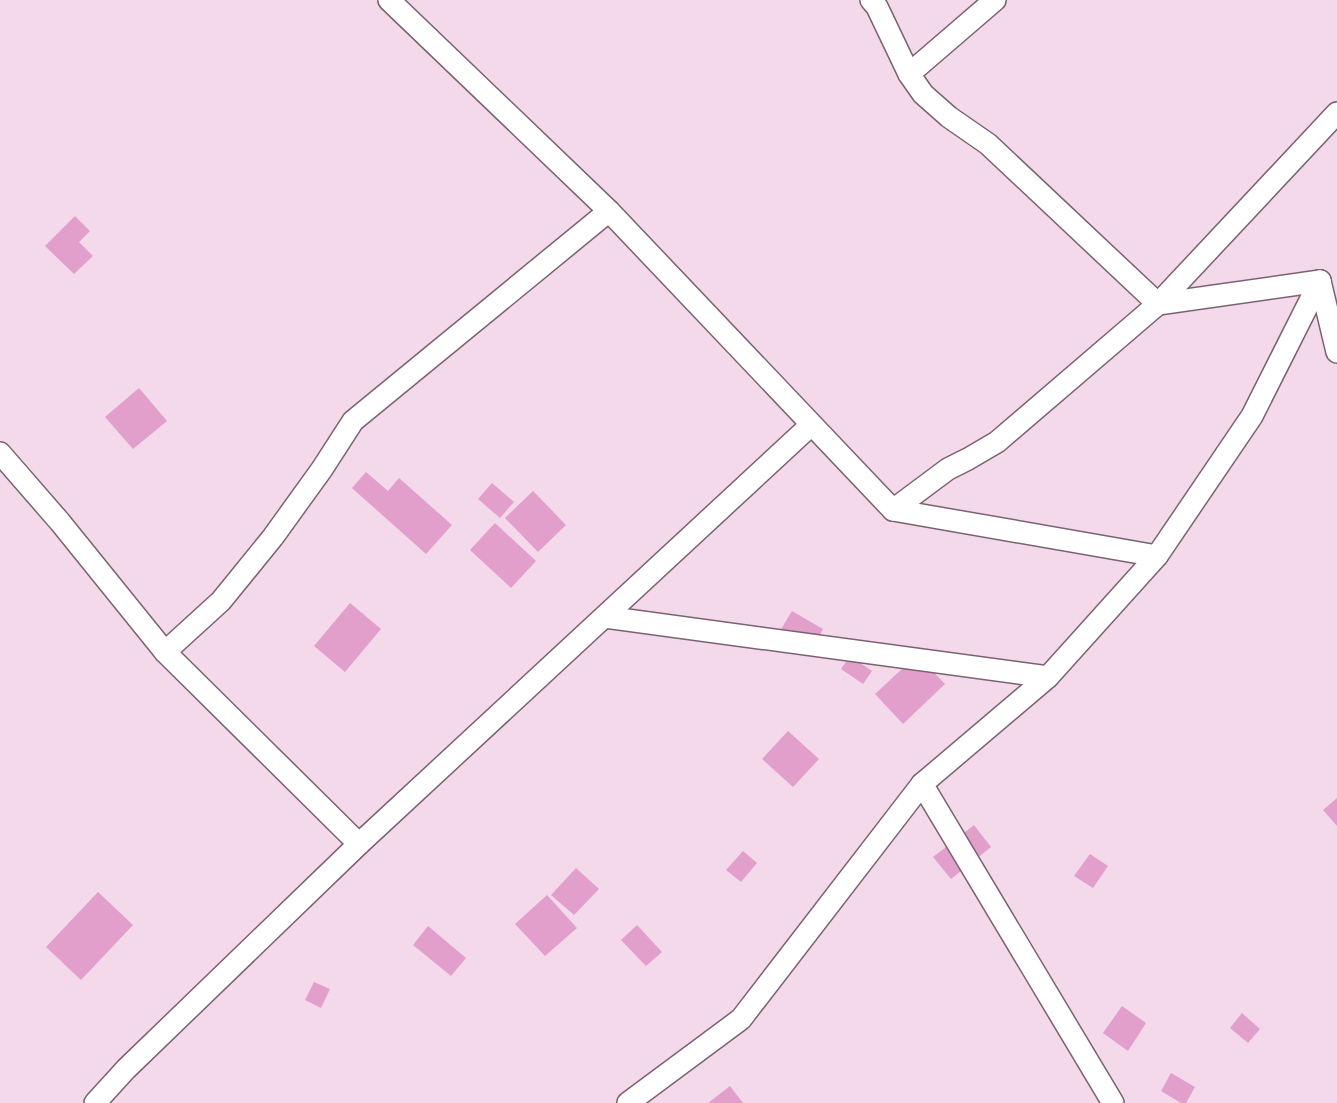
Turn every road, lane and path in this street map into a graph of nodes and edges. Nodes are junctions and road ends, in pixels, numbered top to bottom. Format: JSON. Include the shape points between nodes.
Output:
{"nodes":[{"id":1,"x":388,"y":0,"type":"edge"},
{"id":2,"x":871,"y":0,"type":"edge"},
{"id":3,"x":995,"y":0,"type":"edge"},
{"id":4,"x":909,"y":74,"type":"junction"},
{"id":5,"x":1337,"y":113,"type":"edge"},
{"id":6,"x":609,"y":211,"type":"junction"},
{"id":7,"x":1320,"y":281,"type":"junction"},
{"id":8,"x":1158,"y":304,"type":"junction"},
{"id":9,"x":1337,"y":352,"type":"edge"},
{"id":10,"x":811,"y":425,"type":"junction"},
{"id":11,"x":0,"y":453,"type":"edge"},
{"id":12,"x":893,"y":510,"type":"junction"},
{"id":13,"x":1156,"y":556,"type":"junction"},
{"id":14,"x":605,"y":617,"type":"junction"},
{"id":15,"x":165,"y":652,"type":"junction"},
{"id":16,"x":1048,"y":677,"type":"junction"},
{"id":17,"x":922,"y":784,"type":"junction"},
{"id":18,"x":359,"y":844,"type":"junction"},
{"id":19,"x":95,"y":1103,"type":"edge"},
{"id":20,"x":628,"y":1103,"type":"edge"},
{"id":21,"x":1113,"y":1103,"type":"edge"}],
"edges":[{"from":1,"to":6,"type":"street"},
{"from":2,"to":4,"type":"street"},
{"from":3,"to":4,"type":"street"},
{"from":4,"to":8,"type":"street","via":[[923,94],[988,144]]},
{"from":5,"to":8,"type":"street"},
{"from":6,"to":10,"type":"street"},
{"from":6,"to":15,"type":"street","via":[[352,421],[322,469],[221,601]]},
{"from":7,"to":8,"type":"street"},
{"from":7,"to":9,"type":"street"},
{"from":7,"to":13,"type":"street","via":[[1252,416]]},
{"from":8,"to":12,"type":"street","via":[[997,442],[948,470]]},
{"from":10,"to":12,"type":"street"},
{"from":10,"to":14,"type":"street"},
{"from":11,"to":15,"type":"street"},
{"from":12,"to":13,"type":"street"},
{"from":13,"to":16,"type":"street"},
{"from":14,"to":16,"type":"street"},
{"from":14,"to":18,"type":"street"},
{"from":15,"to":18,"type":"street"},
{"from":16,"to":17,"type":"street"},
{"from":17,"to":20,"type":"street","via":[[741,1019]]},
{"from":17,"to":21,"type":"street"},
{"from":18,"to":19,"type":"street"}]}
